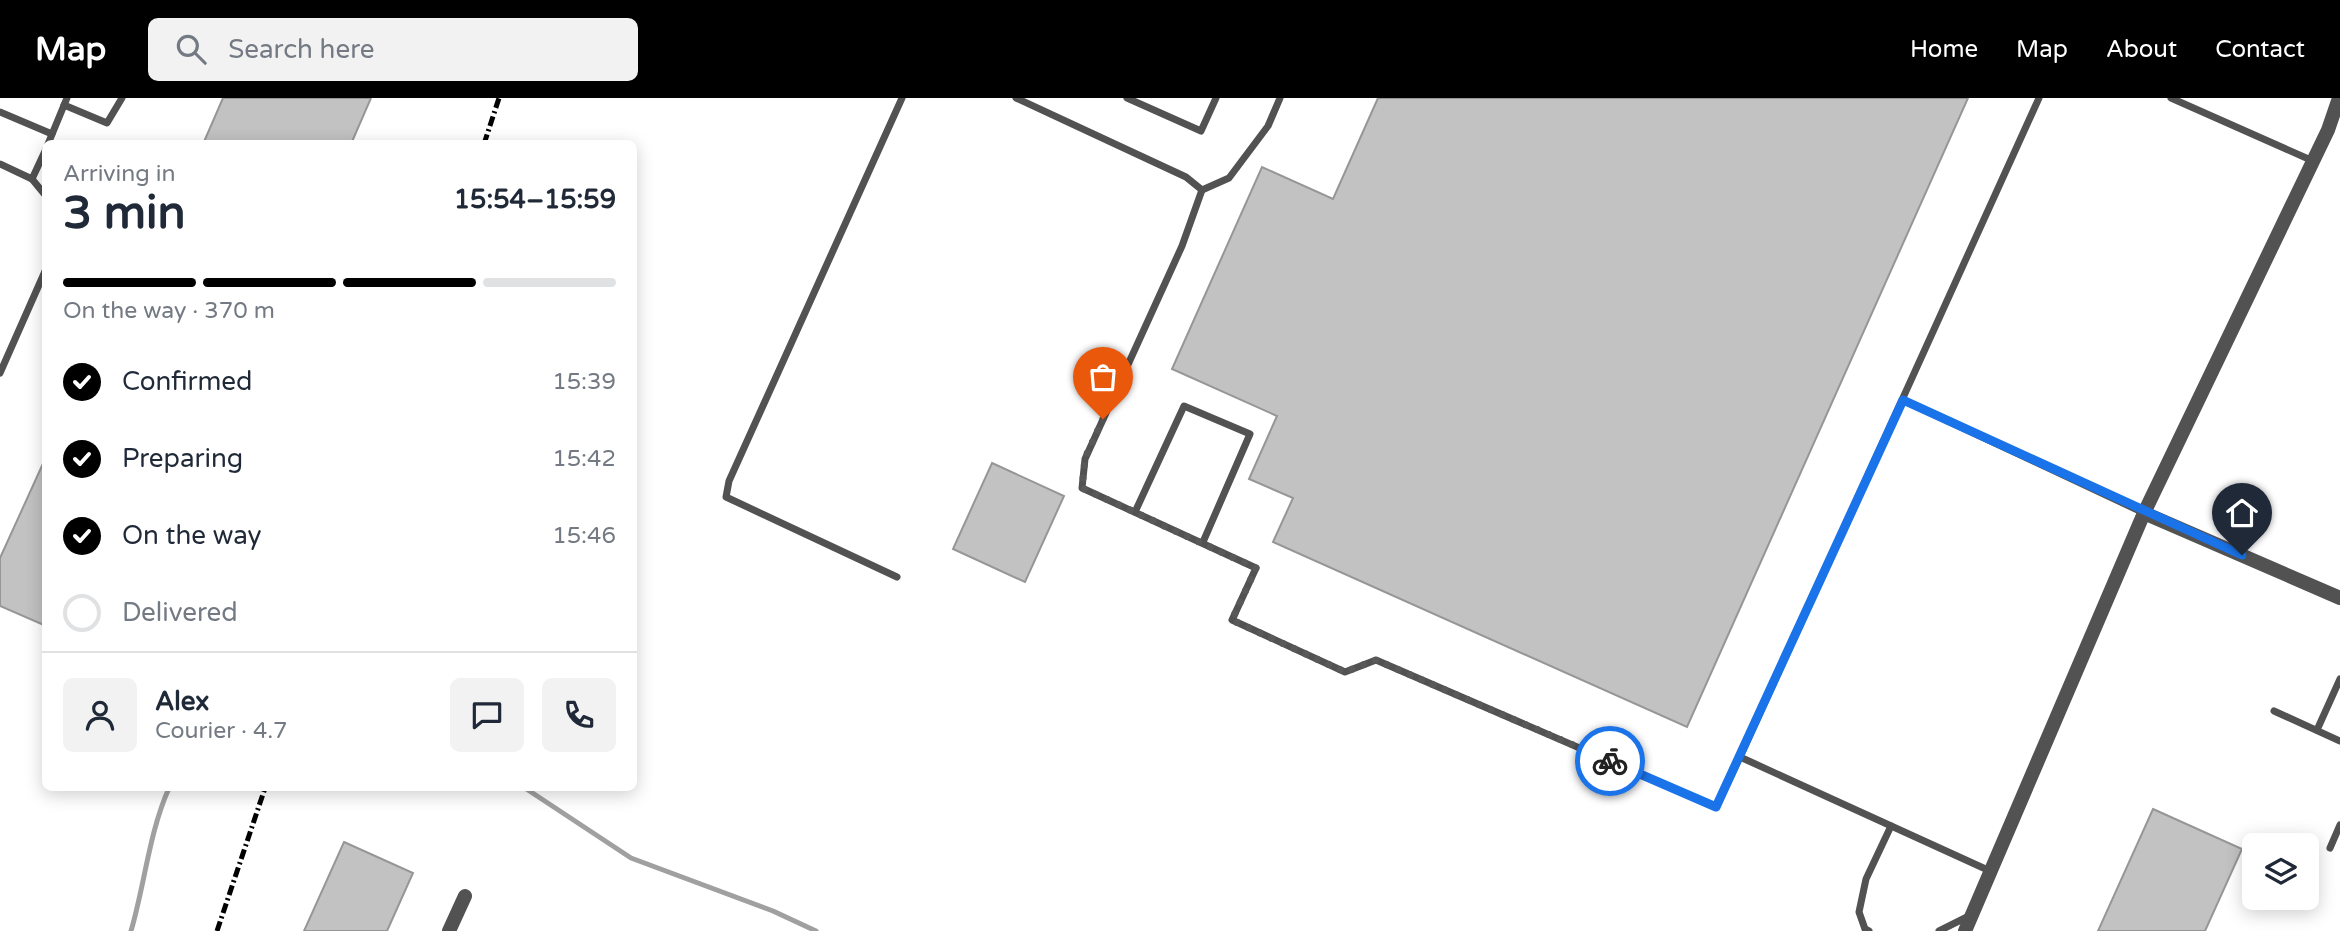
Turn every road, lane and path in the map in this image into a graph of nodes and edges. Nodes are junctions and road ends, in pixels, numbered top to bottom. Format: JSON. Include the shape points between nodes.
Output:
{"nodes":[{"id":1,"x":122,"y":98,"type":"edge"},
{"id":2,"x":902,"y":98,"type":"edge"},
{"id":3,"x":1016,"y":98,"type":"edge"},
{"id":4,"x":1127,"y":98,"type":"edge"},
{"id":5,"x":1216,"y":98,"type":"edge"},
{"id":6,"x":1280,"y":98,"type":"edge"},
{"id":7,"x":2039,"y":98,"type":"edge"},
{"id":8,"x":2171,"y":98,"type":"edge"},
{"id":9,"x":2339,"y":98,"type":"edge"},
{"id":10,"x":65,"y":102,"type":"edge"},
{"id":11,"x":0,"y":111,"type":"edge"},
{"id":12,"x":52,"y":134,"type":"junction"},
{"id":13,"x":50,"y":140,"type":"edge"},
{"id":14,"x":42,"y":158,"type":"edge"},
{"id":15,"x":2313,"y":162,"type":"junction"},
{"id":16,"x":1,"y":166,"type":"edge"},
{"id":17,"x":33,"y":179,"type":"junction"},
{"id":18,"x":1202,"y":190,"type":"junction"},
{"id":19,"x":42,"y":191,"type":"edge"},
{"id":20,"x":42,"y":279,"type":"edge"},
{"id":21,"x":0,"y":373,"type":"edge"},
{"id":22,"x":1903,"y":400,"type":"junction"},
{"id":23,"x":1135,"y":512,"type":"junction"},
{"id":24,"x":2144,"y":513,"type":"junction"},
{"id":25,"x":1203,"y":542,"type":"junction"},
{"id":26,"x":897,"y":577,"type":"dead end"},
{"id":27,"x":2340,"y":598,"type":"edge"},
{"id":28,"x":2340,"y":679,"type":"edge"},
{"id":29,"x":2274,"y":711,"type":"dead end"},
{"id":30,"x":2316,"y":730,"type":"junction"},
{"id":31,"x":2340,"y":741,"type":"edge"},
{"id":32,"x":1740,"y":757,"type":"junction"},
{"id":33,"x":2340,"y":825,"type":"edge"},
{"id":34,"x":1891,"y":826,"type":"junction"},
{"id":35,"x":2330,"y":848,"type":"dead end"},
{"id":36,"x":1991,"y":872,"type":"junction"},
{"id":37,"x":465,"y":896,"type":"dead end"},
{"id":38,"x":1972,"y":914,"type":"junction"},
{"id":39,"x":449,"y":931,"type":"edge"},
{"id":40,"x":1869,"y":931,"type":"edge"},
{"id":41,"x":1939,"y":931,"type":"edge"},
{"id":42,"x":1965,"y":931,"type":"edge"}],
"edges":[{"from":1,"to":10,"type":"lane","via":[[107,123]]},
{"from":2,"to":26,"type":"lane","via":[[729,481],[726,497]]},
{"from":3,"to":18,"type":"lane","via":[[1186,177]]},
{"from":4,"to":5,"type":"lane","via":[[1201,131]]},
{"from":6,"to":18,"type":"lane","via":[[1268,126],[1229,178]]},
{"from":7,"to":22,"type":"lane"},
{"from":8,"to":15,"type":"lane"},
{"from":9,"to":15,"type":"street"},
{"from":10,"to":12,"type":"lane"},
{"from":11,"to":12,"type":"lane"},
{"from":12,"to":13,"type":"lane"},
{"from":14,"to":17,"type":"lane"},
{"from":15,"to":24,"type":"street"},
{"from":16,"to":17,"type":"lane"},
{"from":17,"to":19,"type":"lane"},
{"from":18,"to":23,"type":"lane","via":[[1182,246],[1085,458],[1082,488]]},
{"from":20,"to":21,"type":"lane"},
{"from":22,"to":24,"type":"lane"},
{"from":22,"to":32,"type":"lane"},
{"from":23,"to":25,"type":"lane"},
{"from":23,"to":25,"type":"lane","via":[[1184,406],[1250,434]]},
{"from":24,"to":27,"type":"street"},
{"from":24,"to":36,"type":"street"},
{"from":25,"to":32,"type":"lane","via":[[1256,568],[1232,620],[1345,672],[1376,660],[1716,807]]},
{"from":28,"to":30,"type":"lane"},
{"from":29,"to":30,"type":"lane"},
{"from":30,"to":31,"type":"lane"},
{"from":32,"to":34,"type":"lane"},
{"from":33,"to":35,"type":"lane"},
{"from":34,"to":36,"type":"lane"},
{"from":34,"to":40,"type":"lane","via":[[1866,879],[1859,912]]},
{"from":36,"to":38,"type":"street"},
{"from":37,"to":39,"type":"street"},
{"from":38,"to":41,"type":"lane"},
{"from":38,"to":42,"type":"street"}]}
